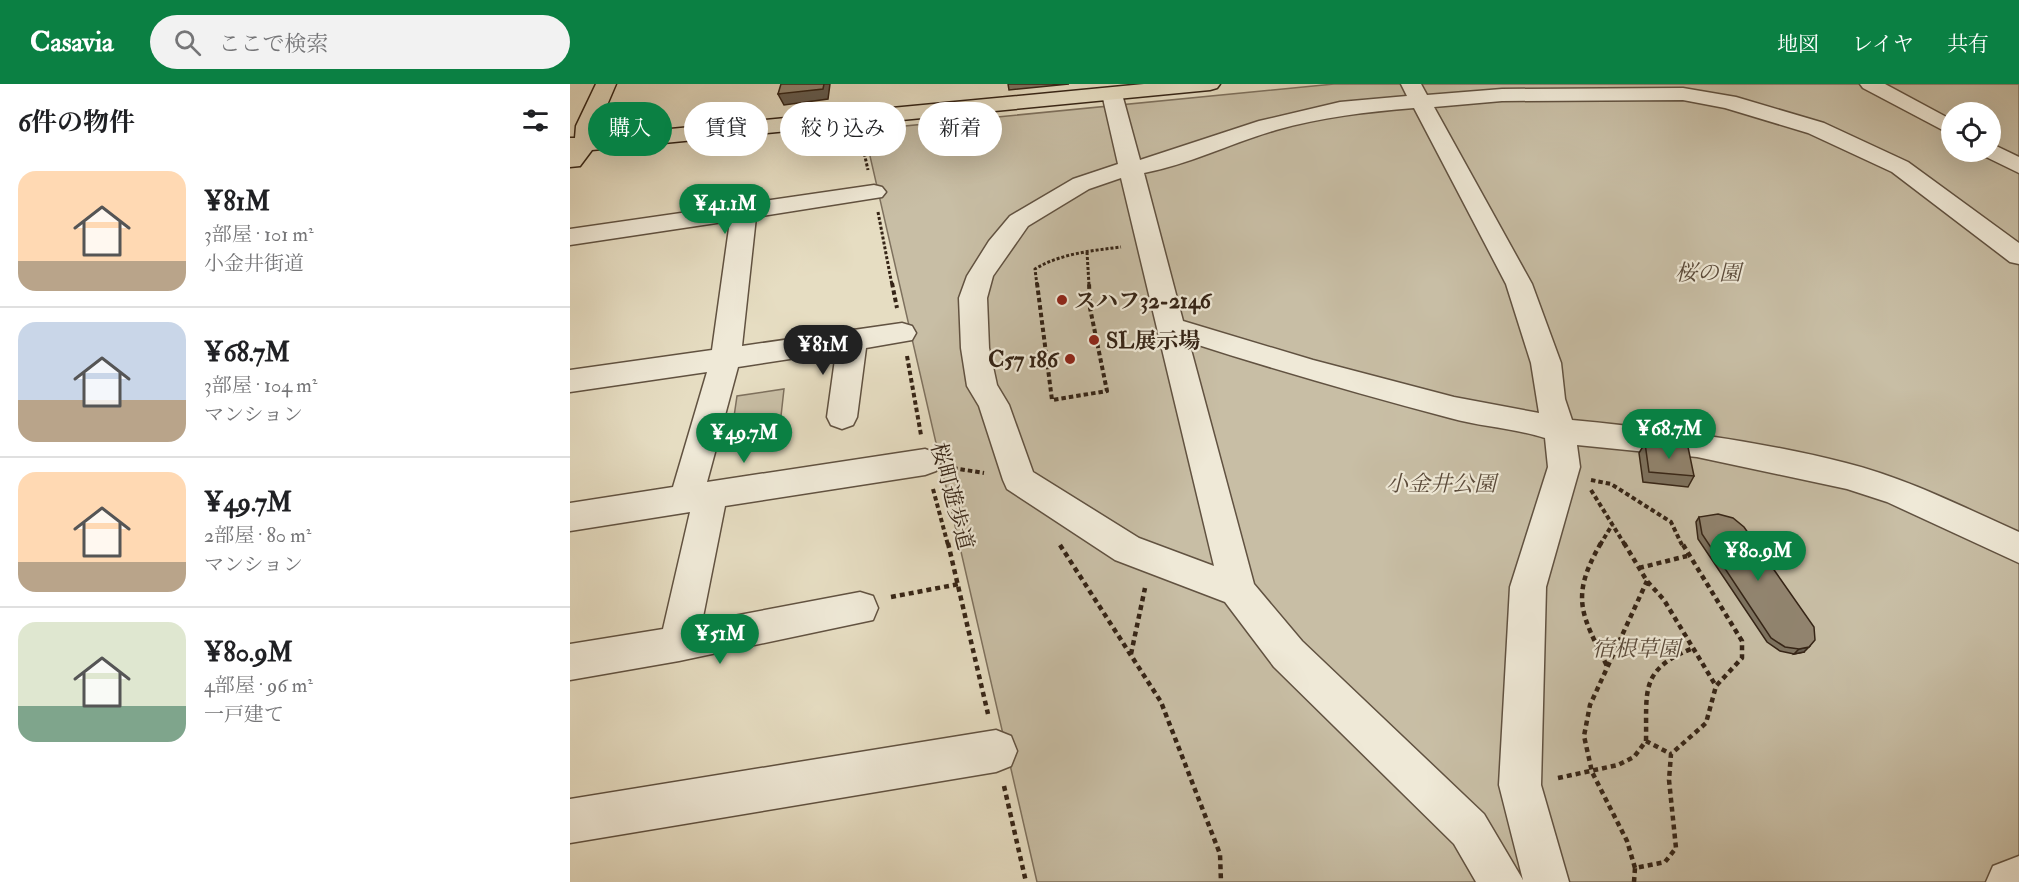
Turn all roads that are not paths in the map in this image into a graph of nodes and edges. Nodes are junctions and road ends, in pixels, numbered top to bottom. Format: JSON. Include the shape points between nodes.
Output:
{"nodes":[{"id":1,"x":606,"y":84,"type":"edge"},
{"id":2,"x":1210,"y":84,"type":"edge"},
{"id":3,"x":1710,"y":84,"type":"edge"},
{"id":4,"x":1870,"y":84,"type":"edge"},
{"id":5,"x":1415,"y":92,"type":"edge"},
{"id":6,"x":1112,"y":94,"type":"junction"},
{"id":7,"x":1728,"y":102,"type":"junction"},
{"id":8,"x":1941,"y":123,"type":"edge"},
{"id":9,"x":577,"y":144,"type":"edge"},
{"id":10,"x":2001,"y":156,"type":"edge"},
{"id":11,"x":570,"y":165,"type":"edge"},
{"id":12,"x":2019,"y":166,"type":"edge"},
{"id":13,"x":1132,"y":168,"type":"junction"},
{"id":14,"x":874,"y":192,"type":"road end"},
{"id":15,"x":744,"y":211,"type":"junction"},
{"id":16,"x":570,"y":237,"type":"edge"},
{"id":17,"x":2019,"y":256,"type":"edge"},
{"id":18,"x":1169,"y":326,"type":"junction"},
{"id":19,"x":902,"y":333,"type":"road end"},
{"id":20,"x":852,"y":342,"type":"junction"},
{"id":21,"x":726,"y":357,"type":"junction"},
{"id":22,"x":570,"y":381,"type":"edge"},
{"id":23,"x":842,"y":417,"type":"dead end"},
{"id":24,"x":1560,"y":431,"type":"junction"},
{"id":25,"x":926,"y":462,"type":"road end"},
{"id":26,"x":699,"y":497,"type":"junction"},
{"id":27,"x":570,"y":518,"type":"edge"},
{"id":28,"x":2019,"y":548,"type":"edge"},
{"id":29,"x":1238,"y":591,"type":"junction"},
{"id":30,"x":860,"y":608,"type":"road end"},
{"id":31,"x":679,"y":644,"type":"junction"},
{"id":32,"x":570,"y":662,"type":"edge"},
{"id":33,"x":996,"y":751,"type":"road end"},
{"id":34,"x":570,"y":821,"type":"edge"},
{"id":35,"x":2019,"y":879,"type":"edge"},
{"id":36,"x":1501,"y":882,"type":"edge"},
{"id":37,"x":1546,"y":882,"type":"edge"},
{"id":38,"x":2009,"y":882,"type":"edge"}],
"edges":[{"from":1,"to":9,"type":"main road"},
{"from":2,"to":6,"type":"main road"},
{"from":3,"to":7,"type":"street"},
{"from":4,"to":8,"type":"street"},
{"from":5,"to":7,"type":"street","via":[[1683,94]]},
{"from":5,"to":13,"type":"street","via":[[1267,126]]},
{"from":5,"to":24,"type":"street","via":[[1519,284],[1546,363],[1550,399]]},
{"from":6,"to":9,"type":"main road"},
{"from":6,"to":13,"type":"street"},
{"from":7,"to":17,"type":"street","via":[[1816,128],[1900,167]]},
{"from":9,"to":11,"type":"main road"},
{"from":10,"to":12,"type":"street"},
{"from":13,"to":18,"type":"street"},
{"from":13,"to":29,"type":"street","via":[[1081,184],[1019,221],[998,247],[980,276],[973,298],[975,348],[982,386],[994,405],[1019,480],[1127,549]]},
{"from":14,"to":15,"type":"street"},
{"from":15,"to":16,"type":"street"},
{"from":15,"to":21,"type":"street"},
{"from":18,"to":24,"type":"street","via":[[1311,370]]},
{"from":18,"to":29,"type":"street"},
{"from":19,"to":20,"type":"street"},
{"from":20,"to":21,"type":"street"},
{"from":20,"to":23,"type":"street"},
{"from":21,"to":22,"type":"street"},
{"from":21,"to":26,"type":"street"},
{"from":24,"to":28,"type":"street","via":[[1697,445],[1847,476],[1899,493]]},
{"from":24,"to":37,"type":"street","via":[[1564,467],[1528,586],[1520,785]]},
{"from":25,"to":26,"type":"street"},
{"from":26,"to":27,"type":"street"},
{"from":26,"to":31,"type":"street"},
{"from":29,"to":36,"type":"street","via":[[1288,654],[1469,829]]},
{"from":30,"to":31,"type":"street"},
{"from":31,"to":32,"type":"street"},
{"from":33,"to":34,"type":"street"},
{"from":35,"to":38,"type":"street"}]}
